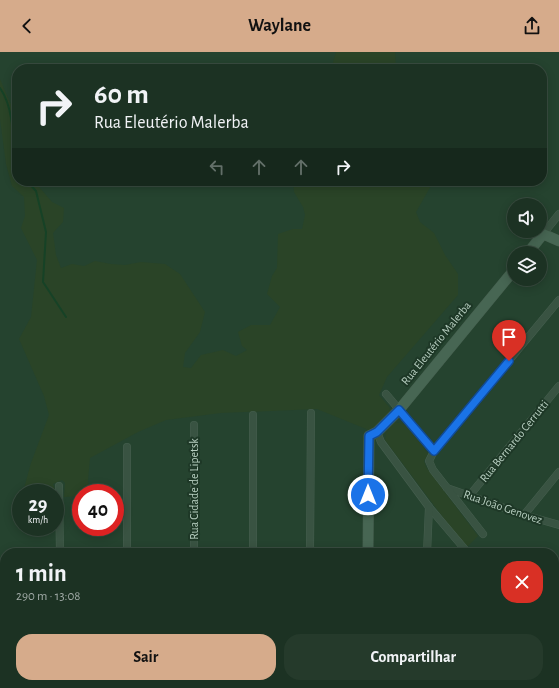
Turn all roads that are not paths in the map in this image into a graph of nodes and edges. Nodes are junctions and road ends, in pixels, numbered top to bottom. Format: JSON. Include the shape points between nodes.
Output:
{"nodes":[{"id":1,"x":559,"y":214,"type":"edge"},
{"id":2,"x":547,"y":225,"type":"edge"},
{"id":3,"x":547,"y":236,"type":"edge"},
{"id":4,"x":559,"y":241,"type":"edge"},
{"id":5,"x":507,"y":279,"type":"edge"},
{"id":6,"x":559,"y":300,"type":"edge"},
{"id":7,"x":559,"y":386,"type":"edge"},
{"id":8,"x":386,"y":394,"type":"dead end"},
{"id":9,"x":399,"y":410,"type":"junction"},
{"id":10,"x":311,"y":413,"type":"dead end"},
{"id":11,"x":253,"y":415,"type":"dead end"},
{"id":12,"x":194,"y":425,"type":"dead end"},
{"id":13,"x":377,"y":432,"type":"junction"},
{"id":14,"x":127,"y":447,"type":"dead end"},
{"id":15,"x":434,"y":451,"type":"junction"},
{"id":16,"x":559,"y":472,"type":"edge"},
{"id":17,"x":447,"y":488,"type":"junction"},
{"id":18,"x":470,"y":495,"type":"junction"},
{"id":19,"x":429,"y":507,"type":"junction"},
{"id":20,"x":524,"y":515,"type":"junction"},
{"id":21,"x":559,"y":525,"type":"edge"},
{"id":22,"x":483,"y":534,"type":"dead end"},
{"id":23,"x":60,"y":536,"type":"edge"},
{"id":24,"x":60,"y":548,"type":"edge"},
{"id":25,"x":127,"y":548,"type":"edge"},
{"id":26,"x":194,"y":548,"type":"edge"},
{"id":27,"x":253,"y":548,"type":"edge"},
{"id":28,"x":310,"y":548,"type":"edge"},
{"id":29,"x":368,"y":548,"type":"edge"},
{"id":30,"x":427,"y":548,"type":"edge"},
{"id":31,"x":464,"y":548,"type":"edge"}],
"edges":[{"from":1,"to":2,"type":"street"},
{"from":3,"to":4,"type":"street"},
{"from":5,"to":9,"type":"street","name":"Rua Eleutério Malerba"},
{"from":6,"to":15,"type":"street"},
{"from":7,"to":18,"type":"street","name":"Rua Bernardo Cerrutti"},
{"from":8,"to":9,"type":"street"},
{"from":9,"to":13,"type":"street","name":"Rua Eleutério Malerba"},
{"from":9,"to":15,"type":"street"},
{"from":10,"to":28,"type":"street"},
{"from":11,"to":27,"type":"street"},
{"from":12,"to":26,"type":"street","name":"Rua Cidade de Lipetsk"},
{"from":13,"to":19,"type":"street","via":[[381,442]]},
{"from":13,"to":29,"type":"street","name":"Rua Eleutério Malerba","via":[[368,438]]},
{"from":14,"to":25,"type":"street"},
{"from":15,"to":17,"type":"street","via":[[429,461]]},
{"from":16,"to":20,"type":"street"},
{"from":17,"to":18,"type":"street","name":"Rua João Genovez"},
{"from":17,"to":22,"type":"street"},
{"from":18,"to":20,"type":"street","name":"Rua João Genovez"},
{"from":19,"to":30,"type":"street"},
{"from":19,"to":31,"type":"street"},
{"from":20,"to":21,"type":"street","name":"Rua João Genovez"},
{"from":23,"to":24,"type":"street"}]}
